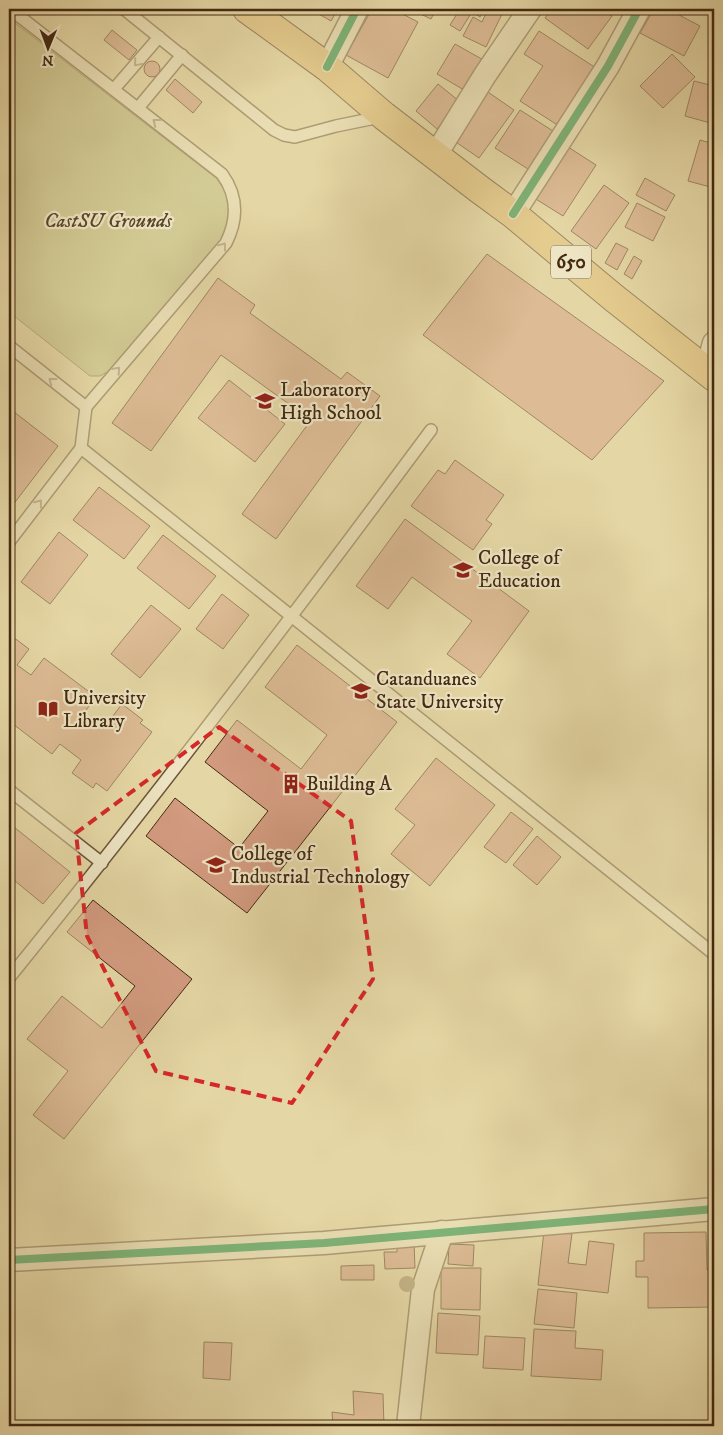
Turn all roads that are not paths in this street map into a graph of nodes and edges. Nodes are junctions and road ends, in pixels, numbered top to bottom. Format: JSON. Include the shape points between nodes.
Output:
{"nodes":[{"id":1,"x":10,"y":9,"type":"edge"},
{"id":2,"x":124,"y":9,"type":"edge"},
{"id":3,"x":247,"y":9,"type":"edge"},
{"id":4,"x":357,"y":9,"type":"edge"},
{"id":5,"x":530,"y":9,"type":"edge"},
{"id":6,"x":639,"y":9,"type":"edge"},
{"id":7,"x":159,"y":37,"type":"junction"},
{"id":8,"x":182,"y":55,"type":"junction"},
{"id":9,"x":328,"y":67,"type":"junction"},
{"id":10,"x":114,"y":89,"type":"junction"},
{"id":11,"x":138,"y":108,"type":"junction"},
{"id":12,"x":384,"y":116,"type":"junction"},
{"id":13,"x":435,"y":156,"type":"junction"},
{"id":14,"x":513,"y":214,"type":"junction"},
{"id":15,"x":714,"y":343,"type":"edge"},
{"id":16,"x":9,"y":346,"type":"edge"},
{"id":17,"x":710,"y":374,"type":"edge"},
{"id":18,"x":86,"y":407,"type":"junction"},
{"id":19,"x":431,"y":430,"type":"dead end"},
{"id":20,"x":81,"y":448,"type":"junction"},
{"id":21,"x":9,"y":542,"type":"edge"},
{"id":22,"x":293,"y":616,"type":"junction"},
{"id":23,"x":9,"y":790,"type":"edge"},
{"id":24,"x":102,"y":863,"type":"junction"},
{"id":25,"x":714,"y":954,"type":"edge"},
{"id":26,"x":9,"y":978,"type":"edge"},
{"id":27,"x":714,"y":1209,"type":"edge"},
{"id":28,"x":442,"y":1232,"type":"junction"},
{"id":29,"x":9,"y":1260,"type":"edge"},
{"id":30,"x":408,"y":1426,"type":"edge"}],
"edges":[{"from":1,"to":10,"type":"lane"},
{"from":2,"to":7,"type":"lane"},
{"from":3,"to":9,"type":"main road","number":"650"},
{"from":4,"to":9,"type":"street"},
{"from":5,"to":13,"type":"street"},
{"from":6,"to":14,"type":"street","via":[[608,66]]},
{"from":7,"to":8,"type":"lane"},
{"from":7,"to":10,"type":"lane","one_way":true},
{"from":8,"to":11,"type":"lane"},
{"from":8,"to":12,"type":"lane","via":[[284,135],[295,137]]},
{"from":9,"to":12,"type":"main road","number":"650"},
{"from":10,"to":11,"type":"lane"},
{"from":18,"to":11,"type":"lane","one_way":true,"via":[[226,243],[235,216],[233,193],[222,174]]},
{"from":12,"to":13,"type":"main road","number":"650"},
{"from":13,"to":14,"type":"main road","number":"650"},
{"from":14,"to":17,"type":"main road","number":"650"},
{"from":15,"to":17,"type":"street"},
{"from":18,"to":16,"type":"lane","one_way":true},
{"from":18,"to":20,"type":"lane"},
{"from":19,"to":22,"type":"lane"},
{"from":21,"to":20,"type":"lane","one_way":true},
{"from":20,"to":22,"type":"lane"},
{"from":22,"to":24,"type":"lane"},
{"from":22,"to":25,"type":"lane"},
{"from":23,"to":24,"type":"lane"},
{"from":24,"to":26,"type":"lane"},
{"from":27,"to":28,"type":"street"},
{"from":28,"to":29,"type":"street","via":[[324,1243]]},
{"from":28,"to":30,"type":"street","via":[[424,1289]]}]}
